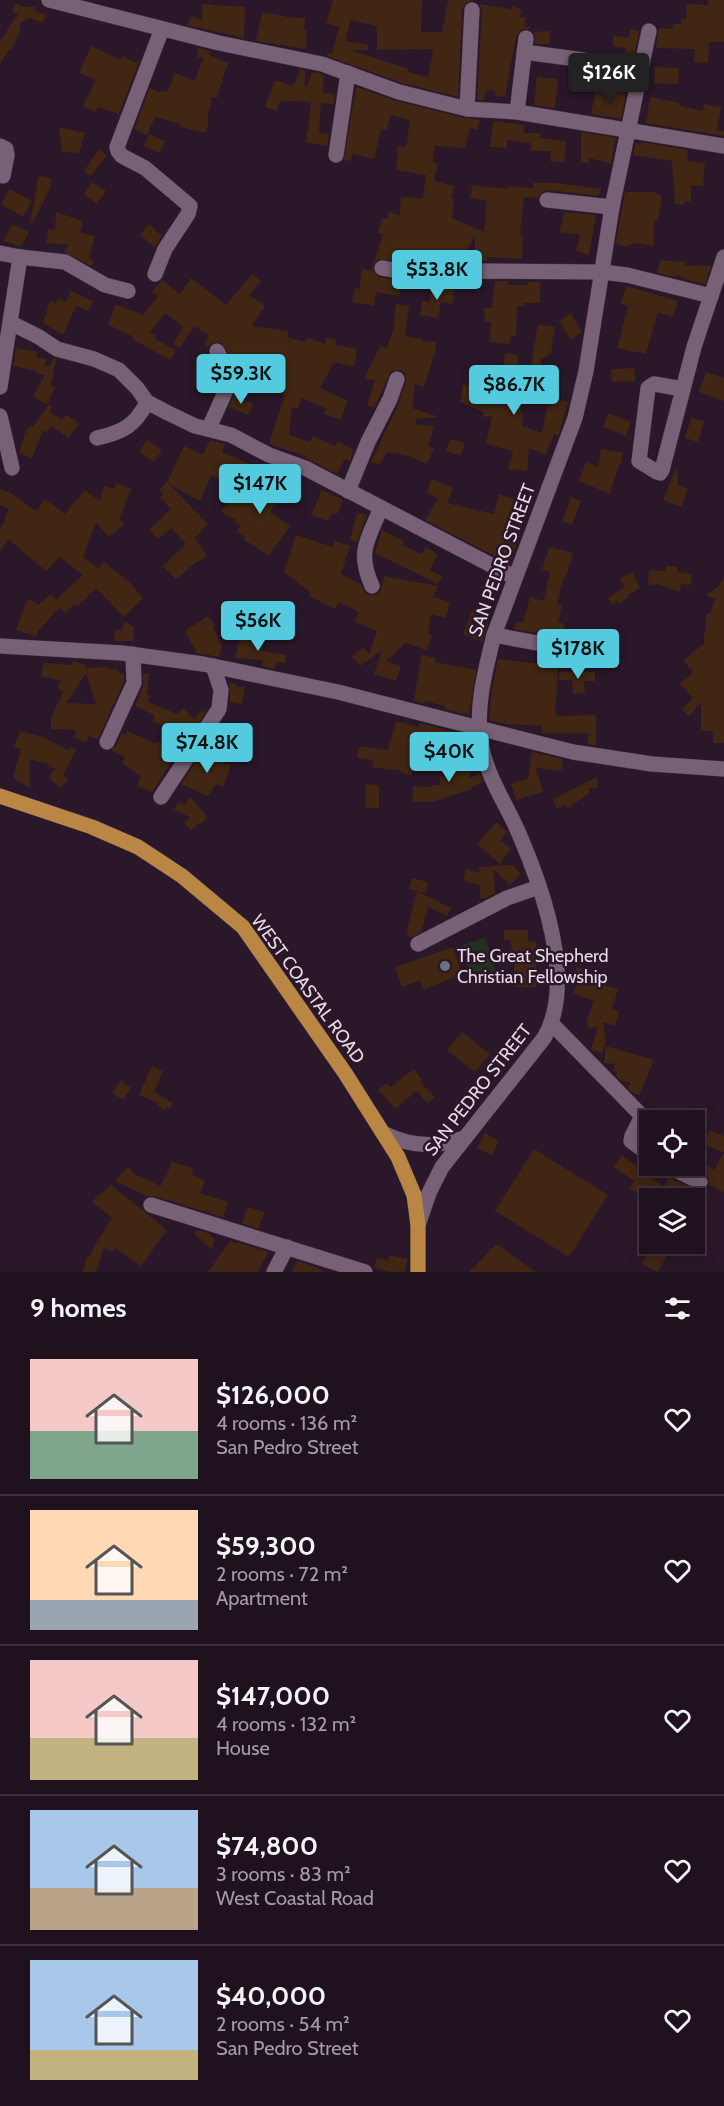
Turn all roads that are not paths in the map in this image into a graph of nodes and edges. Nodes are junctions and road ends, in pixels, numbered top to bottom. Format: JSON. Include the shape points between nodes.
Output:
{"nodes":[{"id":1,"x":49,"y":0,"type":"edge"},
{"id":2,"x":472,"y":10,"type":"dead end"},
{"id":3,"x":162,"y":29,"type":"junction"},
{"id":4,"x":649,"y":31,"type":"dead end"},
{"id":5,"x":584,"y":60,"type":"dead end"},
{"id":6,"x":348,"y":73,"type":"junction"},
{"id":7,"x":467,"y":109,"type":"junction"},
{"id":8,"x":518,"y":112,"type":"junction"},
{"id":9,"x":628,"y":130,"type":"junction"},
{"id":10,"x":0,"y":146,"type":"edge"},
{"id":11,"x":724,"y":146,"type":"edge"},
{"id":12,"x":336,"y":155,"type":"dead end"},
{"id":13,"x":3,"y":176,"type":"dead end"},
{"id":14,"x":547,"y":200,"type":"dead end"},
{"id":15,"x":612,"y":207,"type":"junction"},
{"id":16,"x":0,"y":253,"type":"edge"},
{"id":17,"x":20,"y":257,"type":"junction"},
{"id":18,"x":724,"y":257,"type":"edge"},
{"id":19,"x":382,"y":268,"type":"dead end"},
{"id":20,"x":602,"y":272,"type":"junction"},
{"id":21,"x":155,"y":274,"type":"dead end"},
{"id":22,"x":128,"y":291,"type":"dead end"},
{"id":23,"x":711,"y":296,"type":"junction"},
{"id":24,"x":11,"y":323,"type":"junction"},
{"id":25,"x":216,"y":351,"type":"dead end"},
{"id":26,"x":397,"y":379,"type":"dead end"},
{"id":27,"x":0,"y":387,"type":"edge"},
{"id":28,"x":683,"y":389,"type":"junction"},
{"id":29,"x":147,"y":402,"type":"junction"},
{"id":30,"x":0,"y":416,"type":"edge"},
{"id":31,"x":209,"y":428,"type":"junction"},
{"id":32,"x":97,"y":438,"type":"dead end"},
{"id":33,"x":12,"y":468,"type":"dead end"},
{"id":34,"x":348,"y":491,"type":"junction"},
{"id":35,"x":381,"y":508,"type":"junction"},
{"id":36,"x":514,"y":577,"type":"junction"},
{"id":37,"x":372,"y":586,"type":"dead end"},
{"id":38,"x":494,"y":635,"type":"junction"},
{"id":39,"x":0,"y":646,"type":"edge"},
{"id":40,"x":560,"y":647,"type":"dead end"},
{"id":41,"x":133,"y":654,"type":"junction"},
{"id":42,"x":213,"y":666,"type":"junction"},
{"id":43,"x":480,"y":729,"type":"junction"},
{"id":44,"x":107,"y":742,"type":"dead end"},
{"id":45,"x":724,"y":769,"type":"edge"},
{"id":46,"x":0,"y":796,"type":"edge"},
{"id":47,"x":161,"y":796,"type":"dead end"},
{"id":48,"x":539,"y":887,"type":"junction"},
{"id":49,"x":418,"y":944,"type":"dead end"},
{"id":50,"x":552,"y":1024,"type":"junction"},
{"id":51,"x":639,"y":1113,"type":"edge"},
{"id":52,"x":639,"y":1123,"type":"edge"},
{"id":53,"x":385,"y":1134,"type":"junction"},
{"id":54,"x":464,"y":1138,"type":"junction"},
{"id":55,"x":639,"y":1147,"type":"edge"},
{"id":56,"x":687,"y":1176,"type":"edge"},
{"id":57,"x":699,"y":1182,"type":"dead end"},
{"id":58,"x":151,"y":1205,"type":"dead end"},
{"id":59,"x":418,"y":1224,"type":"junction"},
{"id":60,"x":287,"y":1247,"type":"junction"},
{"id":61,"x":274,"y":1272,"type":"edge"},
{"id":62,"x":365,"y":1272,"type":"edge"},
{"id":63,"x":418,"y":1272,"type":"edge"}],
"edges":[{"from":1,"to":3,"type":"street"},
{"from":2,"to":7,"type":"street"},
{"from":3,"to":6,"type":"street"},
{"from":3,"to":21,"type":"street","via":[[117,147],[122,156],[145,168],[190,206]]},
{"from":4,"to":9,"type":"street","name":"SAN PEDRO STREET"},
{"from":5,"to":8,"type":"street","via":[[525,45]]},
{"from":6,"to":7,"type":"street","via":[[399,92]]},
{"from":6,"to":12,"type":"street"},
{"from":7,"to":8,"type":"street"},
{"from":8,"to":9,"type":"street"},
{"from":9,"to":11,"type":"street"},
{"from":9,"to":15,"type":"street","name":"SAN PEDRO STREET"},
{"from":10,"to":13,"type":"street","via":[[7,152]]},
{"from":14,"to":15,"type":"street"},
{"from":15,"to":20,"type":"street","name":"SAN PEDRO STREET"},
{"from":16,"to":17,"type":"street"},
{"from":17,"to":22,"type":"street","via":[[65,262],[105,285]]},
{"from":17,"to":24,"type":"street"},
{"from":18,"to":23,"type":"street"},
{"from":19,"to":20,"type":"street","via":[[449,279],[476,271]]},
{"from":20,"to":23,"type":"street"},
{"from":20,"to":36,"type":"street","name":"SAN PEDRO STREET","via":[[575,418]]},
{"from":23,"to":28,"type":"street"},
{"from":24,"to":27,"type":"street"},
{"from":24,"to":29,"type":"street","via":[[57,349],[119,370]]},
{"from":25,"to":31,"type":"street","via":[[231,379]]},
{"from":26,"to":34,"type":"street"},
{"from":28,"to":28,"type":"street","via":[[662,470],[660,473],[639,461],[648,388],[654,384]]},
{"from":29,"to":31,"type":"street","via":[[195,426]]},
{"from":29,"to":32,"type":"street","via":[[130,425]]},
{"from":30,"to":33,"type":"street"},
{"from":31,"to":34,"type":"street","via":[[305,468]]},
{"from":34,"to":35,"type":"street"},
{"from":35,"to":36,"type":"street"},
{"from":35,"to":37,"type":"street","via":[[364,555]]},
{"from":36,"to":38,"type":"street","name":"SAN PEDRO STREET"},
{"from":38,"to":40,"type":"street"},
{"from":38,"to":43,"type":"street","name":"SAN PEDRO STREET"},
{"from":39,"to":41,"type":"street"},
{"from":41,"to":42,"type":"street"},
{"from":41,"to":44,"type":"street","via":[[134,683]]},
{"from":42,"to":43,"type":"street","via":[[338,692]]},
{"from":42,"to":47,"type":"street","via":[[221,690],[219,710]]},
{"from":43,"to":45,"type":"street","via":[[573,752],[652,764]]},
{"from":43,"to":48,"type":"street","name":"SAN PEDRO STREET","via":[[490,775],[520,835]]},
{"from":46,"to":53,"type":"main road","name":"WEST COASTAL ROAD","via":[[138,847],[182,876],[243,927]]},
{"from":48,"to":49,"type":"street","via":[[507,898]]},
{"from":48,"to":50,"type":"street","name":"SAN PEDRO STREET","via":[[553,939],[558,987]]},
{"from":50,"to":51,"type":"street"},
{"from":50,"to":54,"type":"street","name":"SAN PEDRO STREET"},
{"from":52,"to":55,"type":"street","via":[[631,1141]]},
{"from":53,"to":54,"type":"street","via":[[417,1145],[446,1144]]},
{"from":53,"to":59,"type":"main road","name":"WEST COASTAL ROAD","via":[[409,1181]]},
{"from":54,"to":59,"type":"street","name":"SAN PEDRO STREET","via":[[441,1167]]},
{"from":56,"to":57,"type":"street"},
{"from":58,"to":60,"type":"street"},
{"from":59,"to":63,"type":"main road","name":"SAN PEDRO STREET"},
{"from":60,"to":61,"type":"street"},
{"from":60,"to":62,"type":"street"}]}
